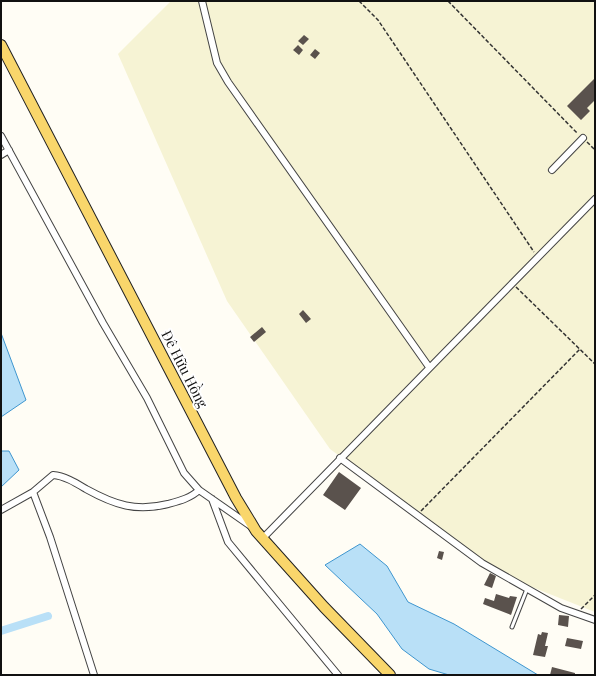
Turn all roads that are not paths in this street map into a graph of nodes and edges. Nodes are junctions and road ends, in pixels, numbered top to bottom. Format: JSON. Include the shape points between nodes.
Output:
{"nodes":[{"id":1,"x":202,"y":1,"type":"edge"},
{"id":2,"x":1,"y":45,"type":"edge"},
{"id":3,"x":1,"y":136,"type":"edge"},
{"id":4,"x":583,"y":138,"type":"road end"},
{"id":5,"x":9,"y":150,"type":"junction"},
{"id":6,"x":1,"y":156,"type":"edge"},
{"id":7,"x":552,"y":170,"type":"dead end"},
{"id":8,"x":595,"y":199,"type":"edge"},
{"id":9,"x":429,"y":367,"type":"junction"},
{"id":10,"x":340,"y":458,"type":"junction"},
{"id":11,"x":199,"y":490,"type":"junction"},
{"id":12,"x":33,"y":492,"type":"junction"},
{"id":13,"x":212,"y":499,"type":"junction"},
{"id":14,"x":1,"y":510,"type":"edge"},
{"id":15,"x":260,"y":534,"type":"junction"},
{"id":16,"x":527,"y":589,"type":"junction"},
{"id":17,"x":595,"y":620,"type":"edge"},
{"id":18,"x":512,"y":627,"type":"dead end"},
{"id":19,"x":94,"y":675,"type":"edge"},
{"id":20,"x":338,"y":675,"type":"edge"},
{"id":21,"x":390,"y":675,"type":"edge"}],
"edges":[{"from":1,"to":9,"type":"street","via":[[217,63],[228,82]]},
{"from":2,"to":15,"type":"main road","name":"Đê Hữu Hồng","via":[[236,498]]},
{"from":3,"to":5,"type":"street"},
{"from":4,"to":7,"type":"street"},
{"from":5,"to":6,"type":"street"},
{"from":5,"to":11,"type":"street","via":[[147,398],[184,473]]},
{"from":8,"to":9,"type":"street"},
{"from":9,"to":10,"type":"street"},
{"from":10,"to":15,"type":"street"},
{"from":10,"to":16,"type":"street","via":[[482,563]]},
{"from":11,"to":12,"type":"street","via":[[180,501],[138,509],[96,494],[60,475],[53,475]]},
{"from":11,"to":13,"type":"street"},
{"from":12,"to":14,"type":"street"},
{"from":12,"to":19,"type":"street"},
{"from":13,"to":15,"type":"street"},
{"from":13,"to":20,"type":"street","via":[[228,542]]},
{"from":15,"to":21,"type":"main road","name":"Đê Hữu Hồng"},
{"from":16,"to":17,"type":"street","via":[[560,608]]},
{"from":16,"to":18,"type":"lane"}]}
